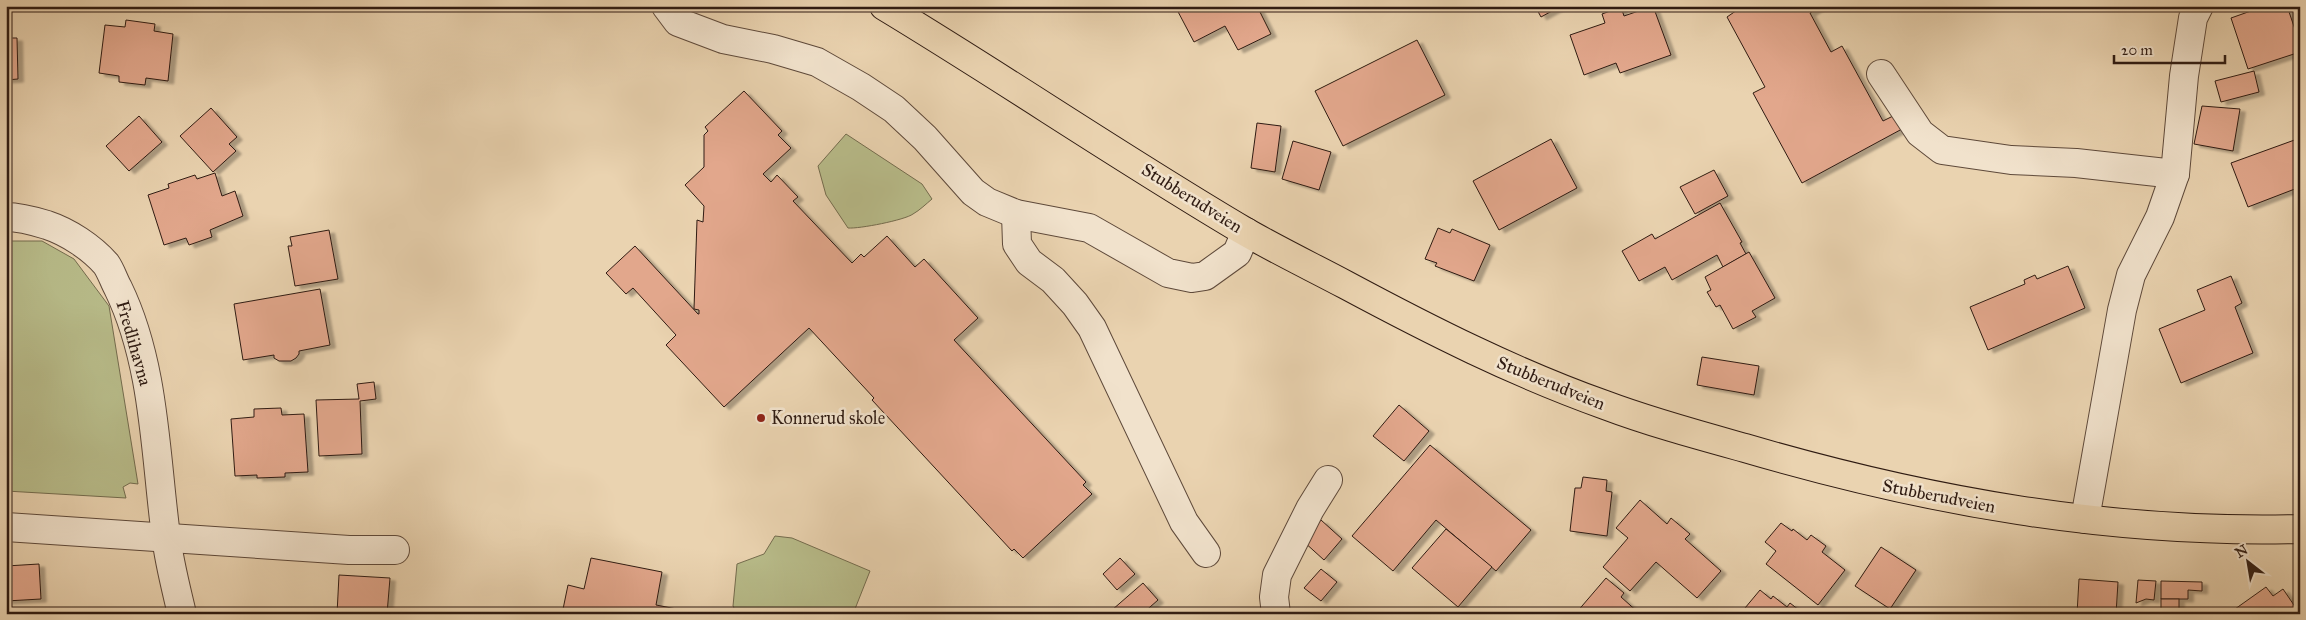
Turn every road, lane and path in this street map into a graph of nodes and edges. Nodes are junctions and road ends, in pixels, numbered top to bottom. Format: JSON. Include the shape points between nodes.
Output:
{"nodes":[{"id":1,"x":666,"y":6,"type":"edge"},
{"id":2,"x":884,"y":6,"type":"edge"},
{"id":3,"x":2199,"y":6,"type":"edge"},
{"id":4,"x":1881,"y":74,"type":"dead end"},
{"id":5,"x":2175,"y":174,"type":"junction"},
{"id":6,"x":1016,"y":214,"type":"junction"},
{"id":7,"x":6,"y":217,"type":"edge"},
{"id":8,"x":1246,"y":232,"type":"junction"},
{"id":9,"x":1328,"y":480,"type":"dead end"},
{"id":10,"x":2085,"y":519,"type":"junction"},
{"id":11,"x":6,"y":527,"type":"edge"},
{"id":12,"x":2300,"y":528,"type":"edge"},
{"id":13,"x":166,"y":538,"type":"junction"},
{"id":14,"x":395,"y":550,"type":"dead end"},
{"id":15,"x":1206,"y":553,"type":"dead end"},
{"id":16,"x":182,"y":614,"type":"edge"},
{"id":17,"x":1276,"y":614,"type":"edge"}],
"edges":[{"from":1,"to":6,"type":"street","via":[[678,22],[723,39],[817,62],[861,87],[894,109],[925,138],[973,192],[987,202]]},
{"from":2,"to":8,"type":"main road","name":"Stubberudveien"},
{"from":3,"to":5,"type":"street","via":[[2193,18],[2184,76]]},
{"from":4,"to":5,"type":"street","via":[[1920,133],[1942,150],[2011,160],[2076,163]]},
{"from":5,"to":10,"type":"street","via":[[2160,217],[2131,276],[2122,310]]},
{"from":6,"to":8,"type":"street","via":[[1089,228],[1168,273],[1192,278],[1205,276],[1237,253]]},
{"from":6,"to":15,"type":"street","via":[[1017,244],[1029,262],[1053,280],[1075,304],[1092,328],[1184,522]]},
{"from":7,"to":13,"type":"street","name":"Fredlihavna","via":[[62,230],[107,265],[135,332],[148,388]]},
{"from":8,"to":10,"type":"main road","name":"Stubberudveien","via":[[1438,334],[1604,405],[1869,483],[1994,507]]},
{"from":9,"to":17,"type":"street","via":[[1277,576]]},
{"from":10,"to":12,"type":"main road","name":"Stubberudveien","via":[[2183,528]]},
{"from":11,"to":13,"type":"street"},
{"from":13,"to":14,"type":"street"},
{"from":13,"to":16,"type":"street","name":"Fredlihavna"}]}
